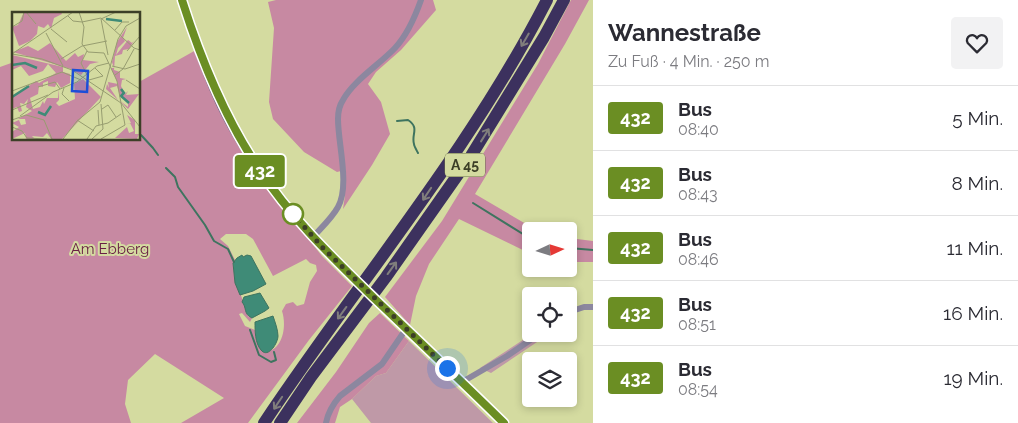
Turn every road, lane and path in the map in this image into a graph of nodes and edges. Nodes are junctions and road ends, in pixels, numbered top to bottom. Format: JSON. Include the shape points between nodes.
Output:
{"nodes":[{"id":1,"x":182,"y":0,"type":"edge"},
{"id":2,"x":421,"y":0,"type":"edge"},
{"id":3,"x":547,"y":0,"type":"edge"},
{"id":4,"x":564,"y":0,"type":"edge"},
{"id":5,"x":312,"y":237,"type":"junction"},
{"id":6,"x":593,"y":307,"type":"edge"},
{"id":7,"x":577,"y":309,"type":"edge"},
{"id":8,"x":353,"y":322,"type":"junction"},
{"id":9,"x":406,"y":329,"type":"junction"},
{"id":10,"x":527,"y":342,"type":"edge"},
{"id":11,"x":462,"y":382,"type":"junction"},
{"id":12,"x":264,"y":423,"type":"edge"},
{"id":13,"x":280,"y":423,"type":"edge"},
{"id":14,"x":286,"y":423,"type":"edge"},
{"id":15,"x":326,"y":423,"type":"edge"},
{"id":16,"x":504,"y":423,"type":"edge"}],
"edges":[{"from":1,"to":5,"type":"street","via":[[204,64],[228,118],[268,183]]},
{"from":2,"to":5,"type":"street","via":[[401,41],[342,101],[338,119],[343,190],[336,210]]},
{"from":3,"to":12,"type":"highway","number":"A 45","one_way":true,"via":[[468,134]]},
{"from":8,"to":4,"type":"highway","number":"A 45","one_way":true,"via":[[472,156]]},
{"from":5,"to":9,"type":"street","bridge":true},
{"from":6,"to":7,"type":"street"},
{"from":8,"to":13,"type":"highway","number":"A 45"},
{"from":8,"to":14,"type":"highway"},
{"from":9,"to":11,"type":"street"},
{"from":9,"to":15,"type":"street","via":[[382,364],[336,401]]},
{"from":10,"to":11,"type":"street"},
{"from":11,"to":16,"type":"street"}]}
